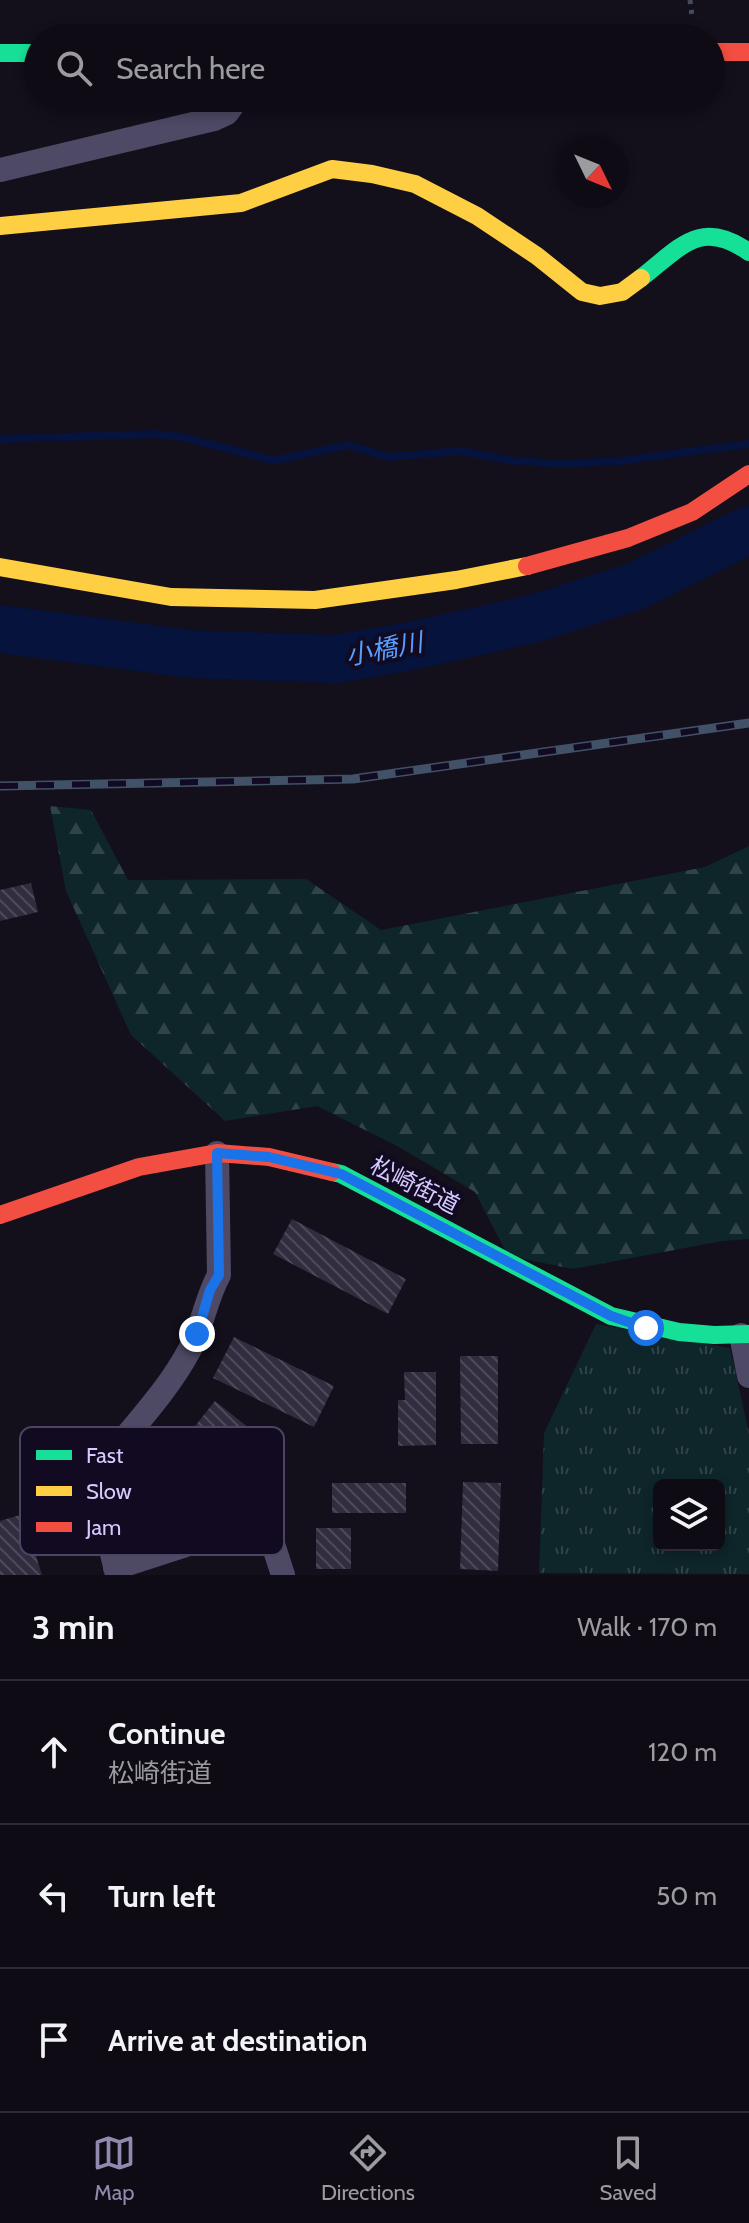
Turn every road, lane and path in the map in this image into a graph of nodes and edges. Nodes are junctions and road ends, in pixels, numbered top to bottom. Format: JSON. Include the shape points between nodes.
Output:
{"nodes":[{"id":1,"x":690,"y":0,"type":"edge"},
{"id":2,"x":692,"y":16,"type":"dead end"},
{"id":3,"x":725,"y":52,"type":"edge"},
{"id":4,"x":749,"y":52,"type":"edge"},
{"id":5,"x":0,"y":53,"type":"edge"},
{"id":6,"x":24,"y":53,"type":"edge"},
{"id":7,"x":228,"y":112,"type":"edge"},
{"id":8,"x":0,"y":170,"type":"edge"},
{"id":9,"x":0,"y":226,"type":"edge"},
{"id":10,"x":749,"y":252,"type":"edge"},
{"id":11,"x":749,"y":474,"type":"edge"},
{"id":12,"x":0,"y":567,"type":"edge"},
{"id":13,"x":217,"y":1153,"type":"junction"},
{"id":14,"x":0,"y":1215,"type":"edge"},
{"id":15,"x":745,"y":1334,"type":"edge"},
{"id":16,"x":749,"y":1376,"type":"edge"},
{"id":17,"x":133,"y":1427,"type":"edge"},
{"id":18,"x":163,"y":1555,"type":"edge"},
{"id":19,"x":277,"y":1555,"type":"edge"},
{"id":20,"x":116,"y":1572,"type":"edge"},
{"id":21,"x":283,"y":1575,"type":"edge"}],
"edges":[{"from":1,"to":2,"type":"path"},
{"from":3,"to":4,"type":"street"},
{"from":5,"to":6,"type":"street"},
{"from":7,"to":8,"type":"street"},
{"from":9,"to":10,"type":"street","via":[[241,203],[332,169],[415,184],[477,216],[582,292],[600,296],[622,292],[688,242],[707,235],[730,239]]},
{"from":11,"to":12,"type":"street","via":[[692,512],[545,563],[315,600],[171,597]]},
{"from":13,"to":14,"type":"street","name":"松崎街道","via":[[139,1167]]},
{"from":13,"to":15,"type":"street","name":"松崎街道","via":[[269,1157],[341,1174],[611,1316],[646,1328]]},
{"from":13,"to":17,"type":"street","via":[[219,1275],[189,1351]]},
{"from":15,"to":16,"type":"street"},
{"from":18,"to":20,"type":"street"},
{"from":19,"to":21,"type":"street"}]}
